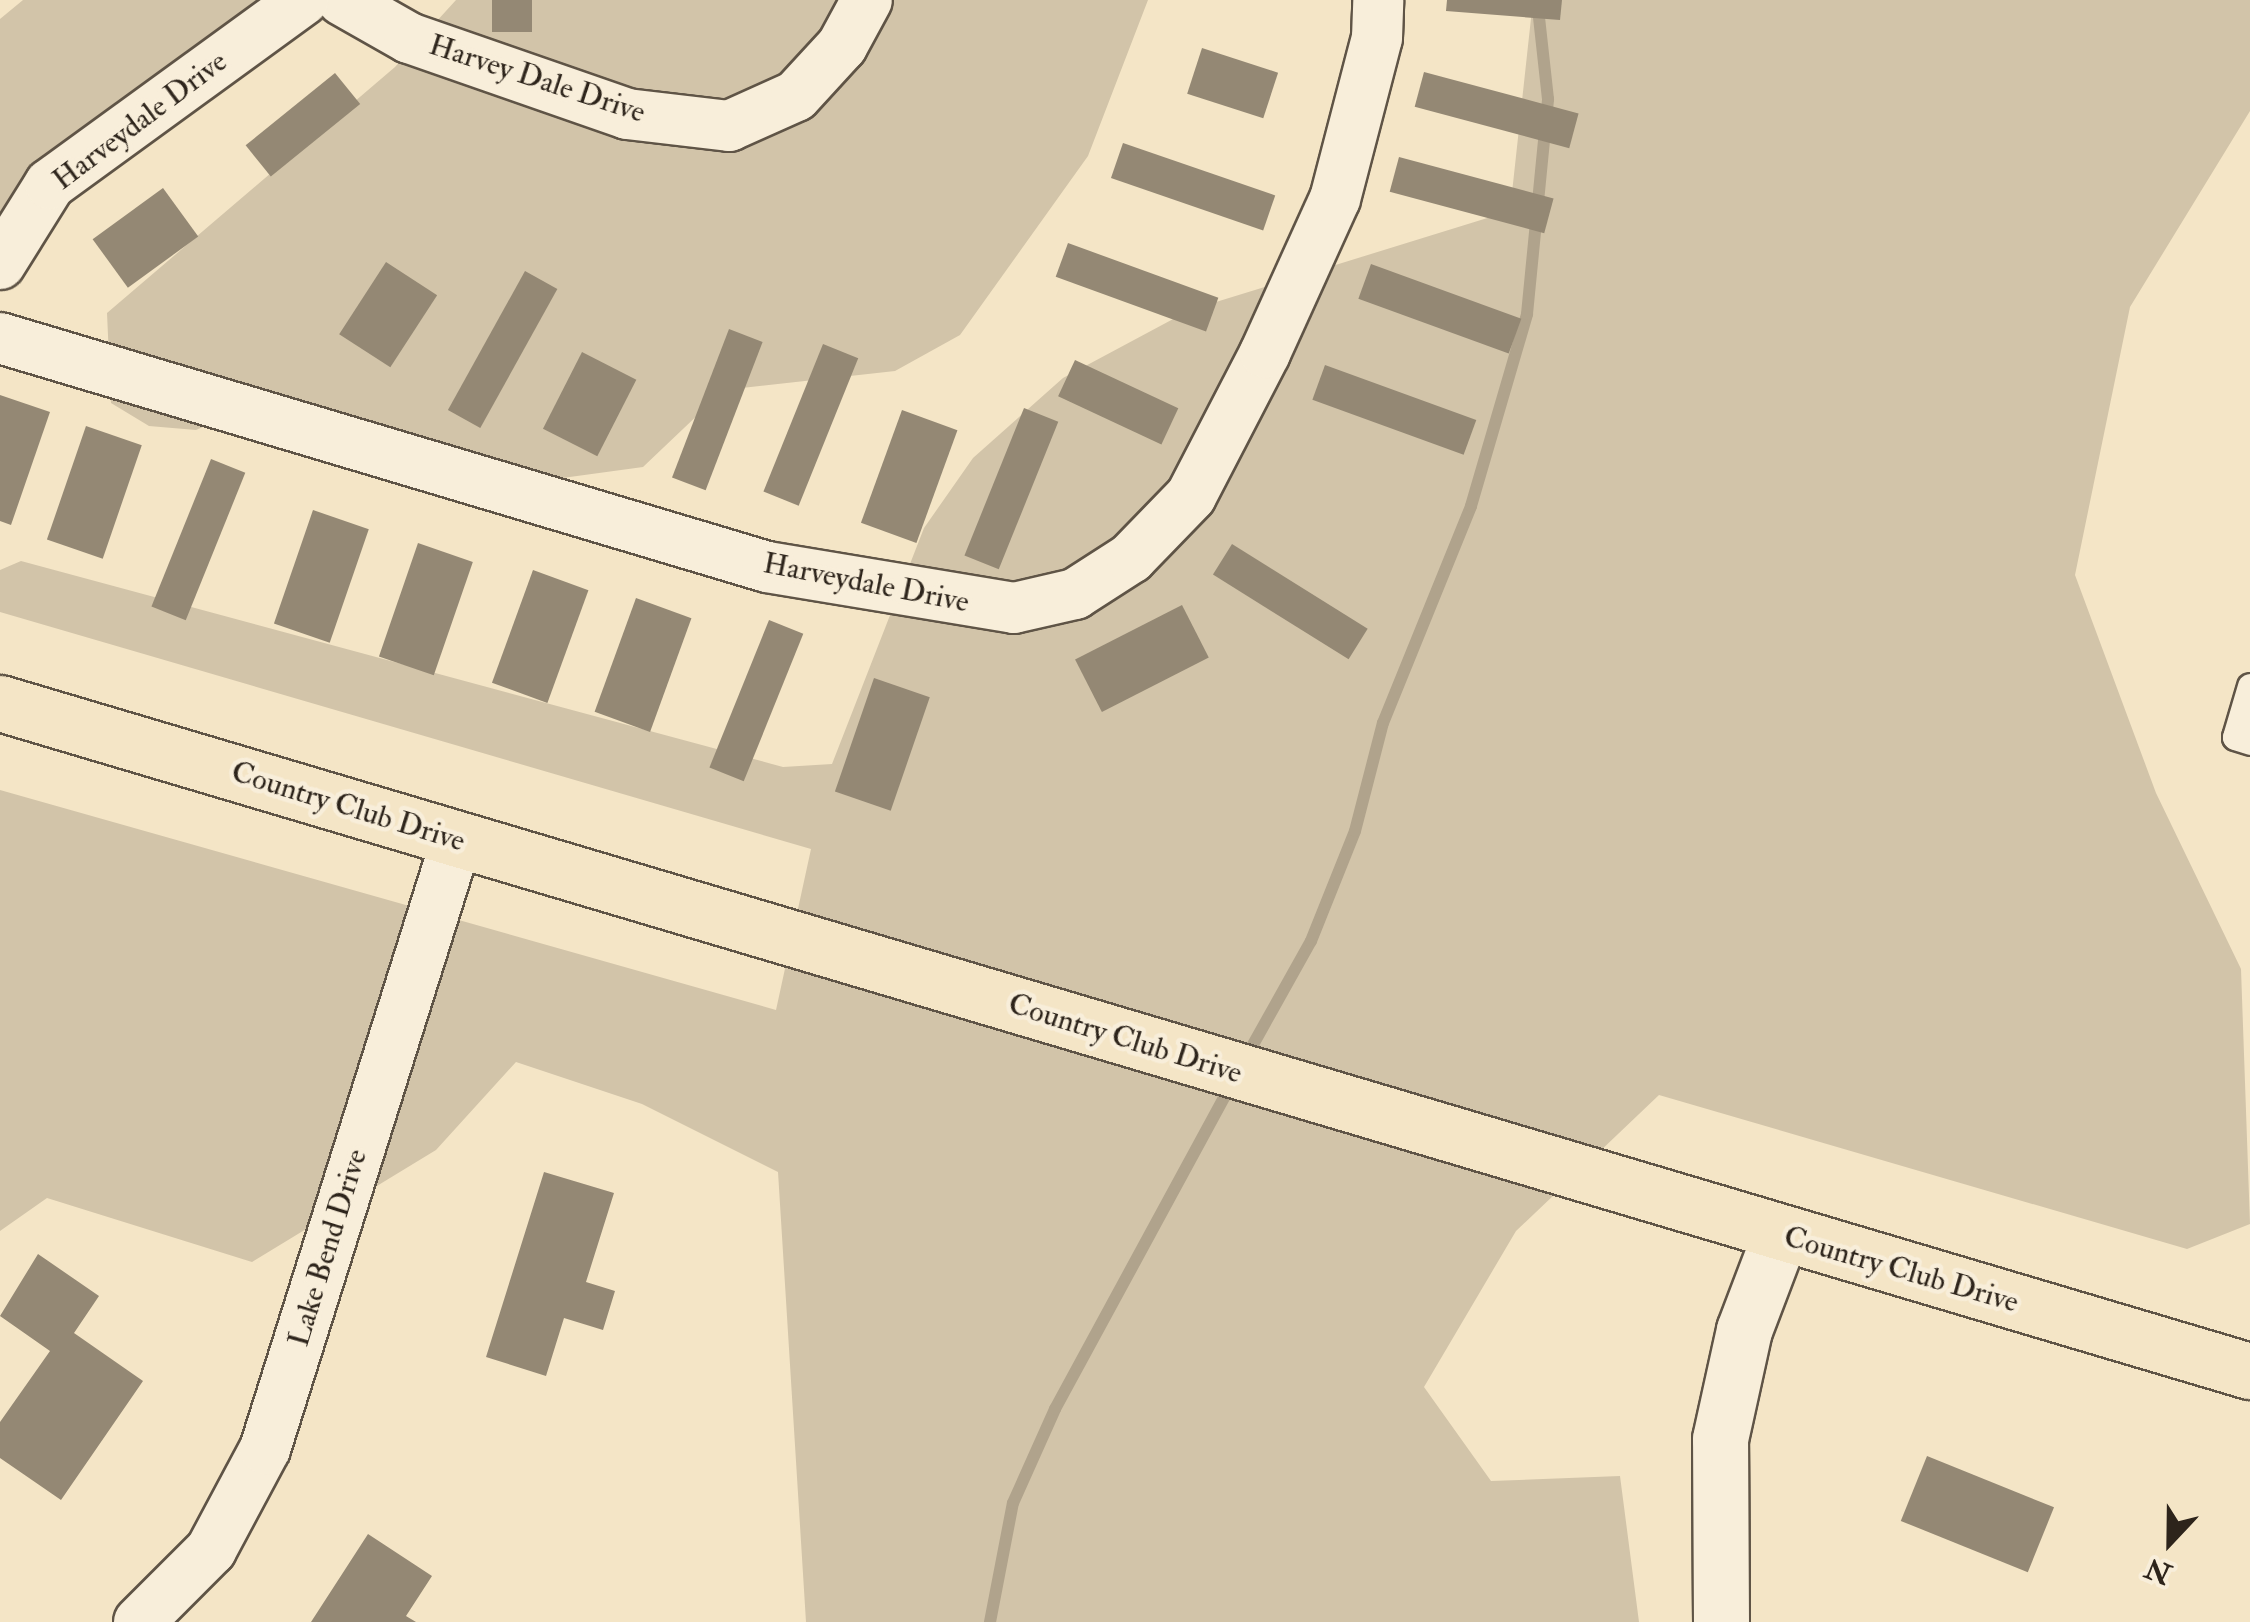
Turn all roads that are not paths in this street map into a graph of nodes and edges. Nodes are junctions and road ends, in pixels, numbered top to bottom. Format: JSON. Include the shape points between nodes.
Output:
{"nodes":[{"id":1,"x":304,"y":0,"type":"edge"},
{"id":2,"x":342,"y":0,"type":"edge"},
{"id":3,"x":867,"y":0,"type":"edge"},
{"id":4,"x":1378,"y":0,"type":"edge"},
{"id":5,"x":0,"y":264,"type":"edge"},
{"id":6,"x":0,"y":338,"type":"edge"},
{"id":7,"x":2250,"y":686,"type":"edge"},
{"id":8,"x":0,"y":702,"type":"edge"},
{"id":9,"x":2250,"y":742,"type":"edge"},
{"id":10,"x":457,"y":839,"type":"junction"},
{"id":11,"x":1780,"y":1234,"type":"junction"},
{"id":12,"x":2250,"y":1371,"type":"edge"},
{"id":13,"x":139,"y":1622,"type":"edge"},
{"id":14,"x":1721,"y":1622,"type":"edge"}],
"edges":[{"from":1,"to":5,"type":"street","name":"Harveydale Drive","via":[[50,184]]},
{"from":2,"to":3,"type":"street","name":"Harvey Dale Drive","via":[[409,38],[627,114],[729,126],[796,96],[842,46]]},
{"from":4,"to":6,"type":"street","name":"Harveydale Drive","via":[[1377,38],[1335,199],[1257,369],[1191,496],[1131,558],[1074,594],[1014,608],[767,566]]},
{"from":7,"to":9,"type":"lane","via":[[2235,737]]},
{"from":8,"to":10,"type":"main road","name":"Country Club Drive"},
{"from":10,"to":11,"type":"main road","name":"Country Club Drive"},
{"from":10,"to":13,"type":"street","name":"Lake Bend Drive","via":[[265,1449],[212,1550]]},
{"from":11,"to":12,"type":"main road","name":"Country Club Drive"},
{"from":11,"to":14,"type":"street","via":[[1744,1330],[1720,1438]]}]}
